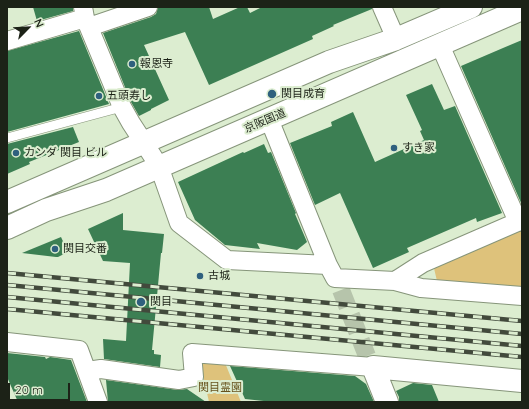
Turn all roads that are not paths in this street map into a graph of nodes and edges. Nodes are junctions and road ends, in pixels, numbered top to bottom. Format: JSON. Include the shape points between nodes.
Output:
{"nodes":[{"id":1,"x":148,"y":7,"type":"edge"},
{"id":2,"x":382,"y":7,"type":"edge"},
{"id":3,"x":471,"y":7,"type":"edge"},
{"id":4,"x":522,"y":10,"type":"edge"},
{"id":5,"x":86,"y":18,"type":"edge"},
{"id":6,"x":396,"y":39,"type":"junction"},
{"id":7,"x":7,"y":41,"type":"edge"},
{"id":8,"x":440,"y":45,"type":"junction"},
{"id":9,"x":122,"y":107,"type":"junction"},
{"id":10,"x":269,"y":120,"type":"junction"},
{"id":11,"x":7,"y":138,"type":"edge"},
{"id":12,"x":144,"y":142,"type":"junction"},
{"id":13,"x":159,"y":166,"type":"junction"},
{"id":14,"x":7,"y":202,"type":"edge"},
{"id":15,"x":520,"y":221,"type":"edge"},
{"id":16,"x":7,"y":228,"type":"edge"},
{"id":17,"x":335,"y":278,"type":"junction"},
{"id":18,"x":395,"y":281,"type":"junction"},
{"id":19,"x":522,"y":296,"type":"edge"},
{"id":20,"x":7,"y":342,"type":"edge"},
{"id":21,"x":370,"y":362,"type":"junction"},
{"id":22,"x":87,"y":371,"type":"junction"},
{"id":23,"x":522,"y":381,"type":"edge"},
{"id":24,"x":98,"y":402,"type":"edge"},
{"id":25,"x":387,"y":402,"type":"edge"}],
"edges":[{"from":1,"to":5,"type":"street"},
{"from":2,"to":6,"type":"street"},
{"from":3,"to":6,"type":"main road"},
{"from":4,"to":8,"type":"main road","name":"京阪国道"},
{"from":5,"to":7,"type":"street"},
{"from":5,"to":9,"type":"street"},
{"from":6,"to":12,"type":"main road","via":[[329,62]]},
{"from":8,"to":10,"type":"main road","name":"京阪国道"},
{"from":8,"to":15,"type":"street"},
{"from":9,"to":11,"type":"lane"},
{"from":9,"to":12,"type":"street"},
{"from":10,"to":13,"type":"main road","name":"京阪国道"},
{"from":10,"to":17,"type":"street"},
{"from":12,"to":13,"type":"street"},
{"from":12,"to":14,"type":"main road"},
{"from":13,"to":16,"type":"main road","name":"京阪国道","via":[[106,190],[46,210]]},
{"from":13,"to":17,"type":"street","via":[[179,223],[227,260]]},
{"from":15,"to":18,"type":"street","via":[[423,263]]},
{"from":17,"to":18,"type":"street"},
{"from":18,"to":19,"type":"street","via":[[421,288]]},
{"from":20,"to":22,"type":"street","via":[[79,350]]},
{"from":21,"to":22,"type":"street","via":[[192,353],[194,377],[179,380],[101,369]]},
{"from":21,"to":23,"type":"main road"},
{"from":21,"to":25,"type":"main road"},
{"from":22,"to":24,"type":"street"}]}
